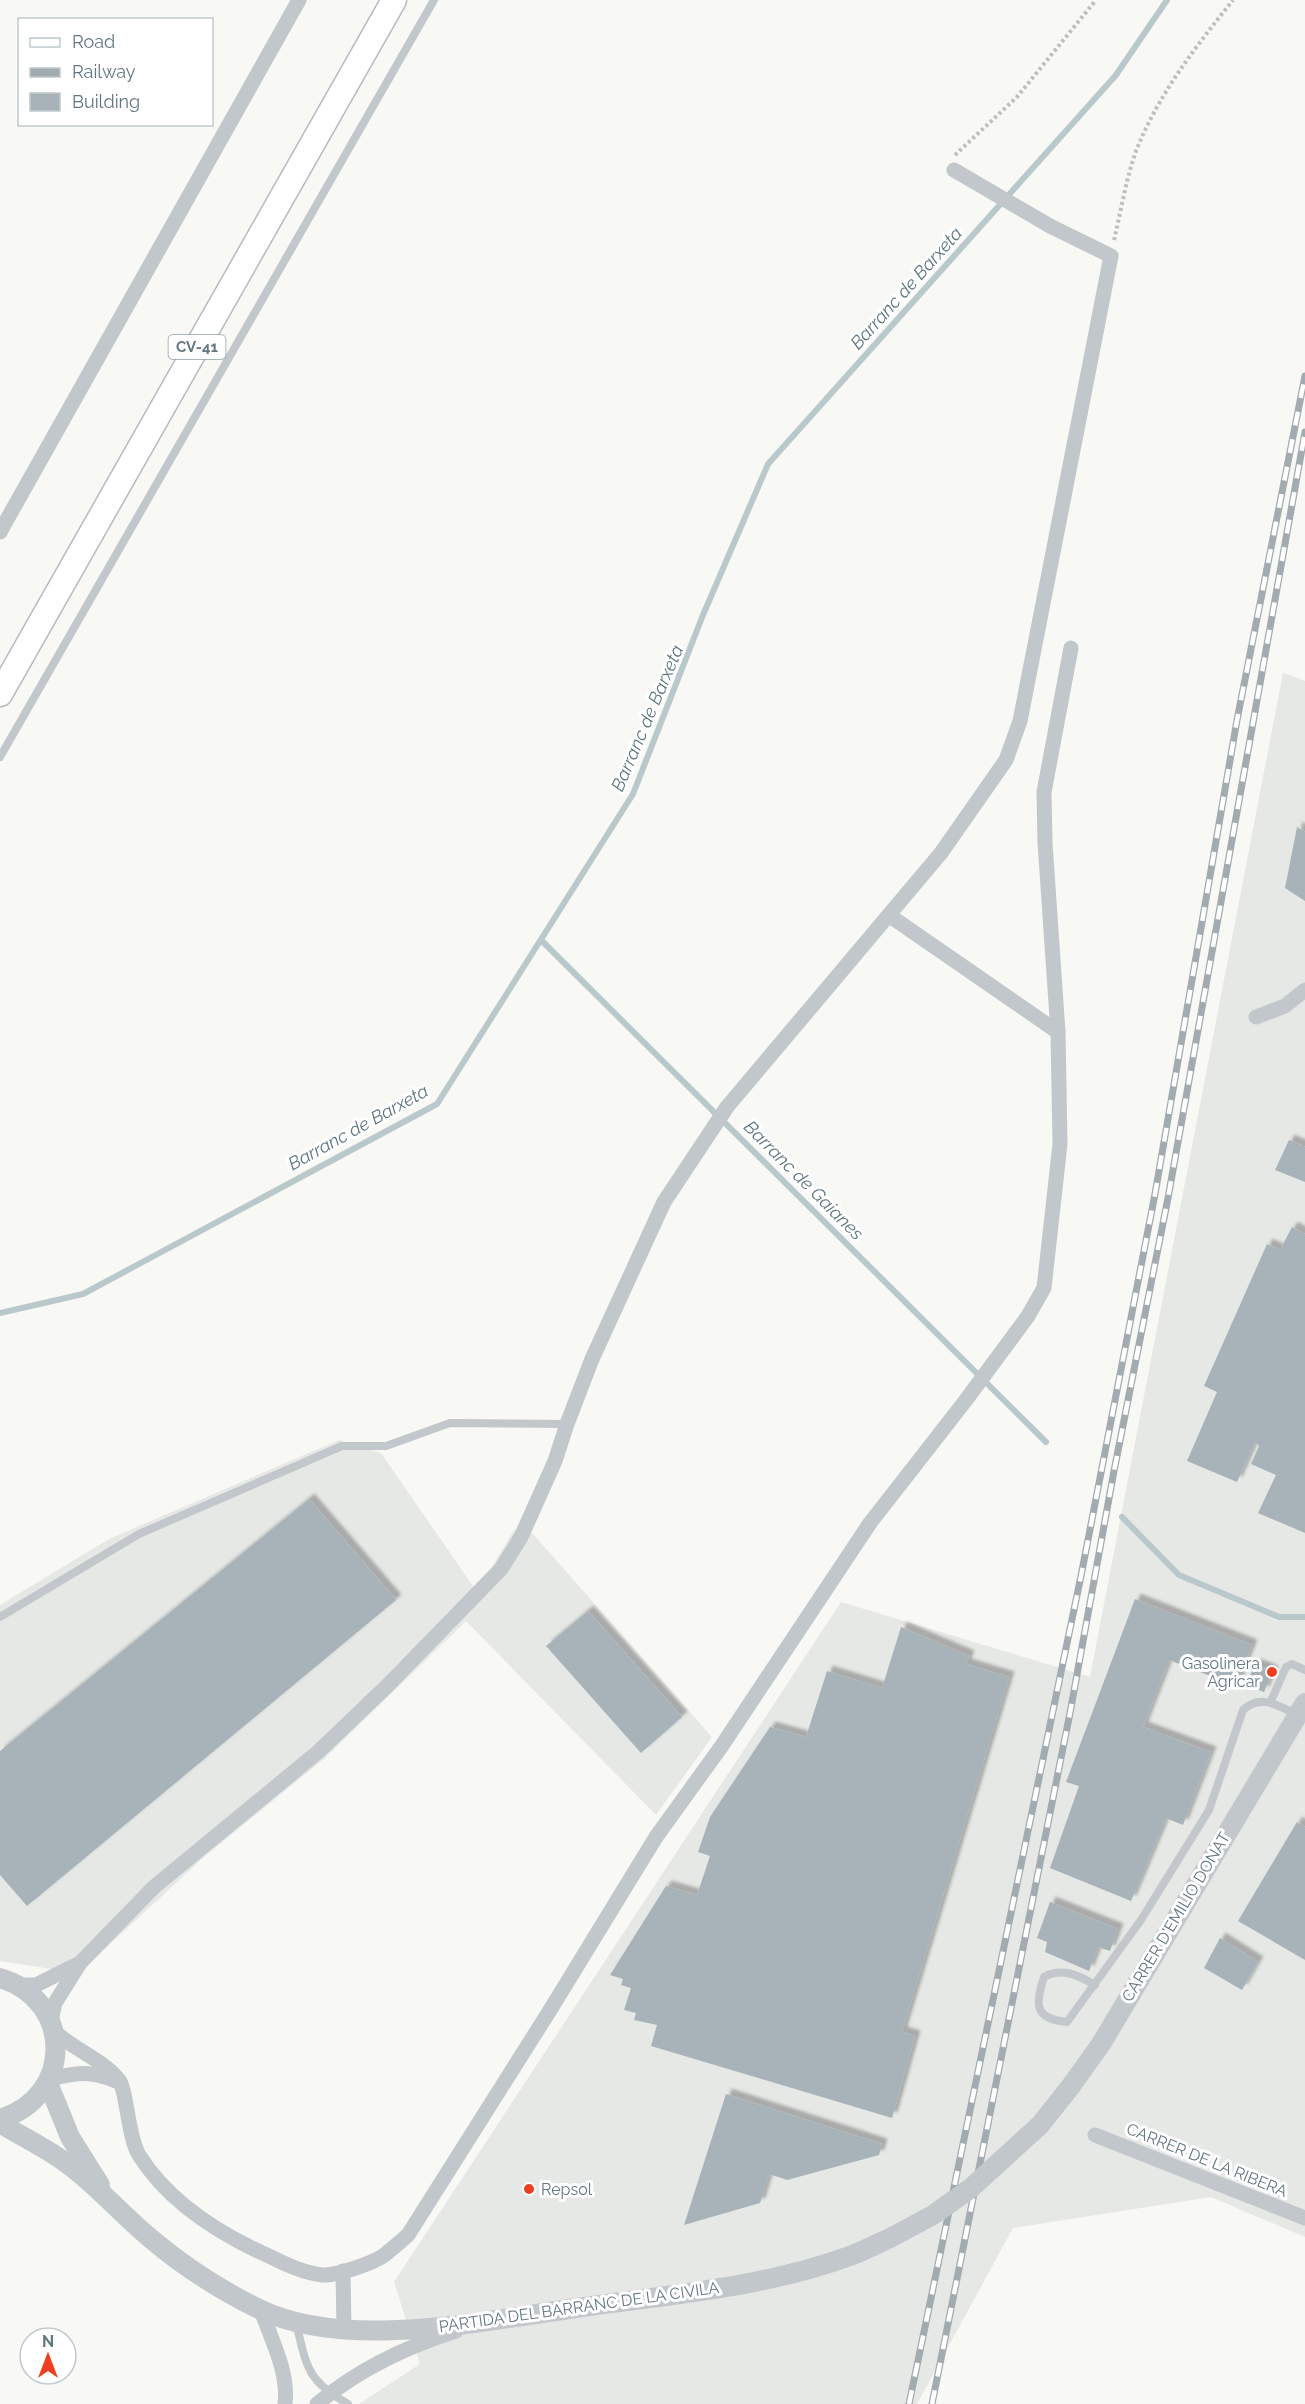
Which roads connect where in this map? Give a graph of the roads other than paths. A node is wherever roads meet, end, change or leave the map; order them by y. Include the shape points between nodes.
1 (299, 0) edge
2 (394, 0) edge
3 (434, 0) edge
4 (954, 170) road end
5 (0, 532) edge
6 (1071, 648) dead end
7 (0, 694) edge
8 (0, 757) edge
9 (890, 916) junction
10 (1305, 990) edge
11 (1256, 1017) dead end
12 (1058, 1032) junction
13 (567, 1424) junction
14 (0, 1617) edge
15 (1305, 1670) edge
16 (1271, 1701) junction
17 (1301, 1709) edge
18 (80, 1963) junction
19 (9, 1981) edge
20 (1095, 1985) junction
21 (52, 2026) junction
22 (48, 2081) junction
23 (121, 2083) junction
24 (0, 2121) edge
25 (1040, 2125) joint
26 (1095, 2135) dead end
27 (110, 2200) junction
28 (1305, 2218) edge
29 (343, 2271) junction
30 (261, 2310) junction
31 (491, 2320) junction
32 (295, 2322) junction
33 (344, 2329) junction
34 (323, 2399) edge
35 (285, 2404) edge
36 (348, 2404) edge

1 - 5 street
2 - 7 main road, CV-41
3 - 8 lane
4 - 9 street via 1050,226 1111,255 1020,721 1006,760 941,853
6 - 12 street via 1044,792
9 - 12 street
9 - 13 street via 727,1107 664,1202 592,1359
10 - 11 street via 1285,1006
12 - 29 street via 1060,1144 1044,1288 1028,1316 870,1523 721,1747 656,1837 408,2235 381,2258
13 - 14 lane via 450,1423 386,1446 342,1446 139,1534
13 - 18 street via 521,1537 487,1585 318,1752 154,1887
15 - 16 lane via 1292,1664 1286,1667
16 - 17 lane
16 - 20 lane via 1252,1702 1243,1710 1209,1810 1141,1920
17 - 25 street, CARRER D'EMILIO DONAT via 1101,2044
18 - 19 street via 36,1985
18 - 21 street via 55,2003
19 - 21 street via 38,2000
20 - 20 lane via 1067,2022 1043,2016 1039,1993 1044,1977 1067,1972
21 - 22 street via 55,2063
21 - 23 street via 66,2042 103,2063
22 - 23 street via 76,2073 98,2074
22 - 24 street via 26,2108
22 - 27 street, PARTIDA DEL BARRANC DE LA CIVILA via 70,2137
23 - 29 street via 137,2153 177,2200 236,2241 296,2269 324,2275
24 - 27 street, PARTIDA DEL BARRANC DE LA CIVILA via 60,2158
25 - 31 street, PARTIDA DEL BARRANC DE LA CIVILA, bridge via 971,2188 933,2215 848,2257 724,2287
26 - 28 street, CARRER DE LA RIBERA
27 - 30 street, PARTIDA DEL BARRANC DE LA CIVILA via 178,2260
29 - 33 street
30 - 32 street, PARTIDA DEL BARRANC DE LA CIVILA
30 - 35 street via 284,2375
31 - 33 street, PARTIDA DEL BARRANC DE LA CIVILA via 414,2330
31 - 34 street via 416,2343 381,2360
32 - 33 street, PARTIDA DEL BARRANC DE LA CIVILA
32 - 34 lane via 307,2367
34 - 36 lane

